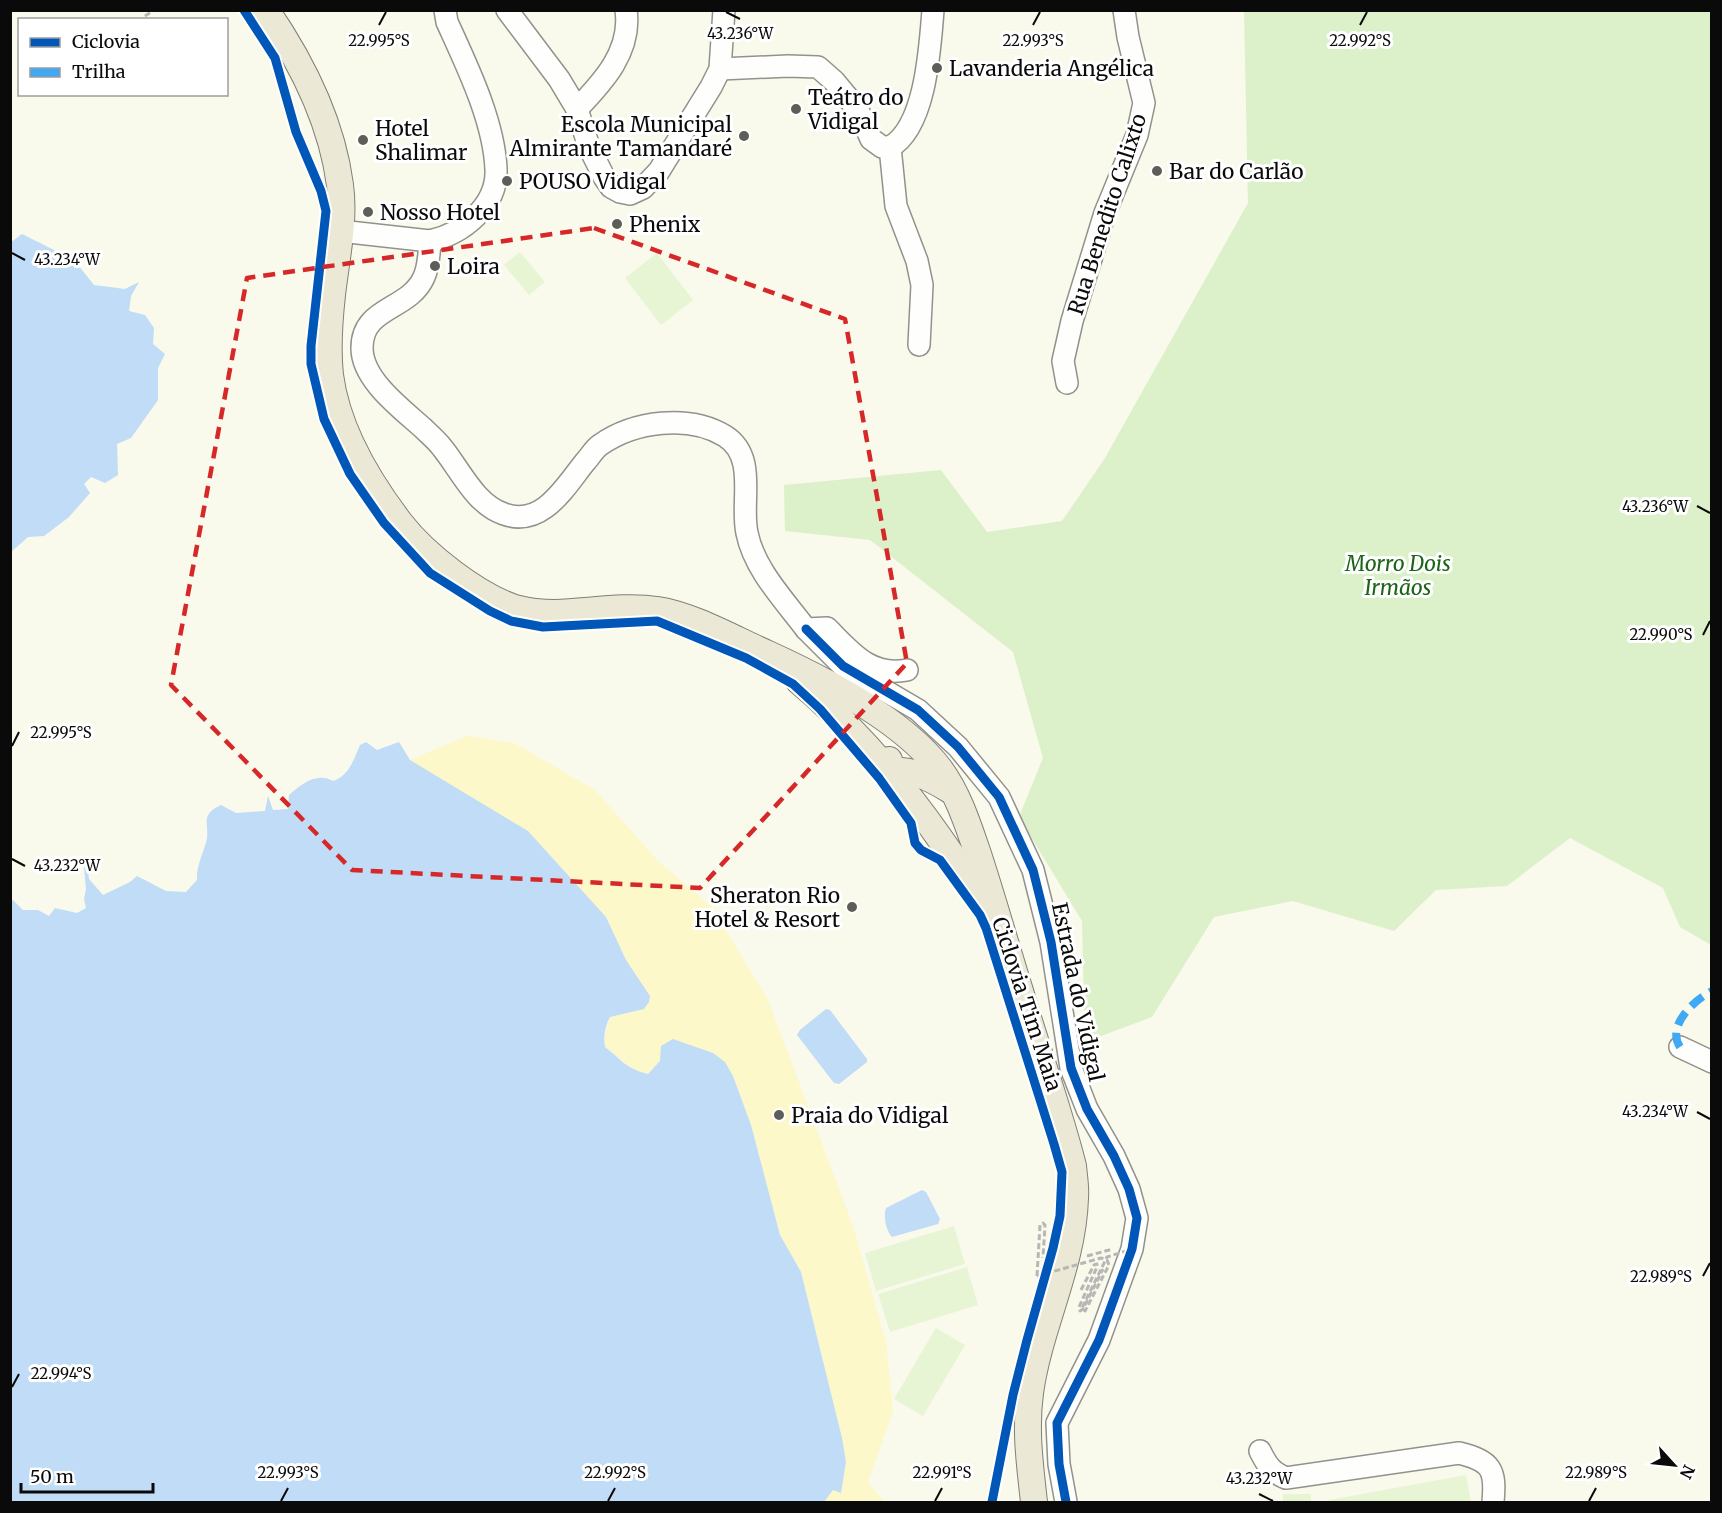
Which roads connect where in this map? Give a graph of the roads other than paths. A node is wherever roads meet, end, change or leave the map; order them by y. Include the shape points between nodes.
1 (266, 10) edge
2 (445, 10) edge
3 (507, 10) edge
4 (626, 10) edge
5 (723, 10) edge
6 (933, 10) edge
7 (1124, 10) edge
8 (720, 69) junction
9 (577, 109) junction
10 (891, 147) junction
11 (340, 231) junction
12 (430, 241) junction
13 (919, 345) dead end
14 (1067, 383) dead end
15 (806, 629) junction
16 (766, 653) junction
17 (907, 670) dead end
18 (886, 721) junction
19 (888, 771) junction
20 (954, 792) junction
21 (1006, 942) junction
22 (1680, 1047) dead end
23 (1712, 1062) edge
24 (1260, 1451) dead end
25 (1034, 1503) edge
26 (1066, 1503) edge
27 (1493, 1503) edge

1 - 11 main road via 304,75 328,136 340,186
2 - 12 street via 481,105 496,171 483,209 451,234
3 - 9 street
4 - 9 street via 624,44 608,75
5 - 8 street
6 - 10 street via 928,65 917,107 908,130
7 - 14 street, Rua Benedito Calixto via 1144,103 1137,135 1105,213 1072,321 1063,361
8 - 9 street via 659,171 643,188 630,194 611,187 604,177
8 - 10 street via 818,67 858,110 871,139 882,147
10 - 13 street via 896,206 922,285
11 - 12 street
11 - 16 main road via 328,341 337,407 356,455 405,530 465,581 516,608 553,613 660,610
12 - 15 street, Estrada do Vidigal via 424,278 402,302 367,324 362,351 368,371 382,391 440,444 483,501 504,514 534,515 561,493 598,446 620,434 679,422 702,425 725,436 743,457 747,534 755,556
15 - 17 street via 827,628 854,655 877,669 892,673
15 - 26 street, Estrada do Vidigal via 843,666 918,710 958,747 999,797 1033,870 1051,942 1071,1068 1087,1109 1129,1189 1137,1218 1132,1249 1100,1340 1057,1423
16 - 18 main road via 816,676
16 - 19 main road via 831,708
18 - 19 main road
18 - 20 main road via 926,753
19 - 20 main road via 916,772
19 - 21 main road via 936,833
20 - 21 main road
21 - 25 main road via 1066,1138 1076,1197 1065,1264 1030,1392 1027,1427
22 - 23 street
24 - 27 street via 1267,1466 1286,1478 1459,1453 1487,1464 1495,1479

